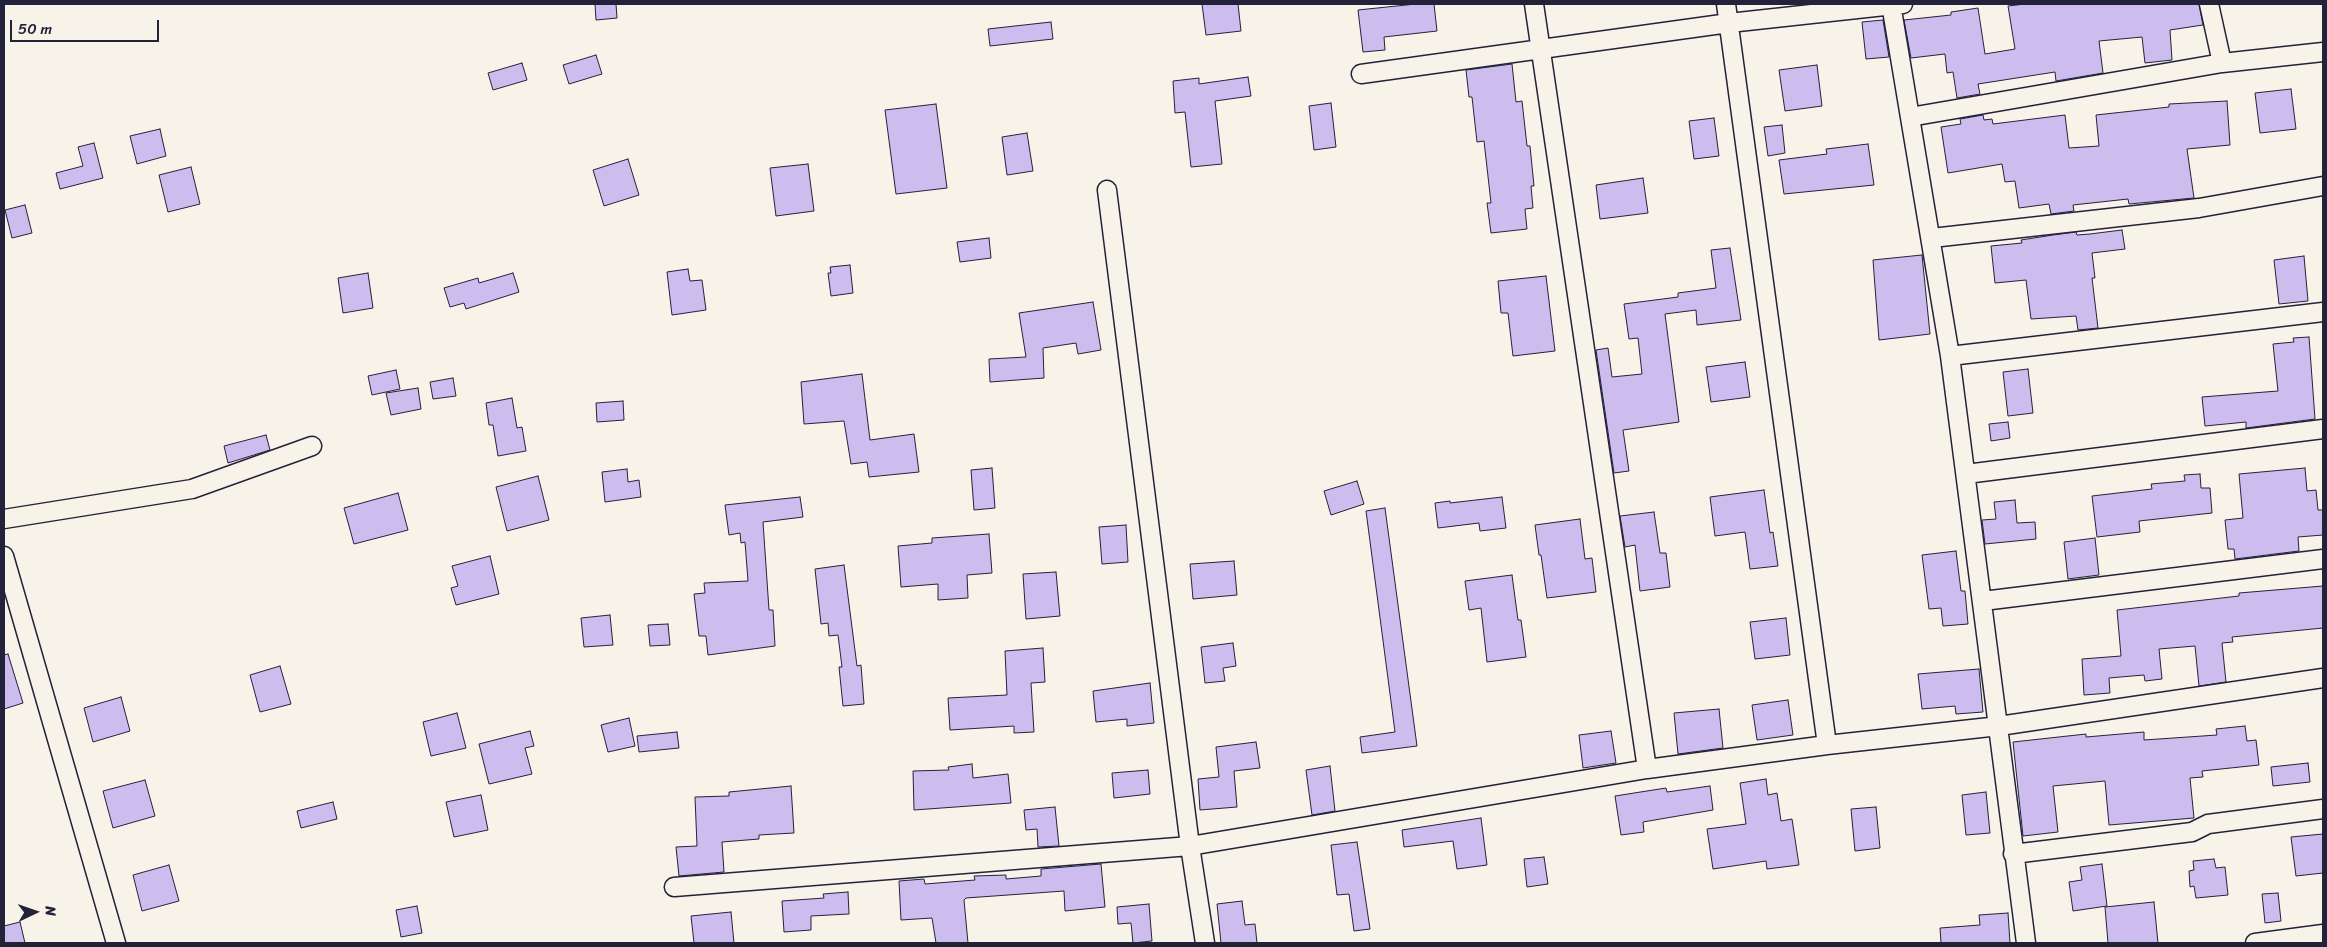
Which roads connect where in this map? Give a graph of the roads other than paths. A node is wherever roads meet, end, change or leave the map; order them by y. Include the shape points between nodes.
1 (1534, 4) edge
2 (1726, 4) edge
3 (1895, 4) edge
4 (2209, 4) edge
5 (1729, 23) junction
6 (1541, 49) junction
7 (2323, 52) edge
8 (2222, 63) junction
9 (1361, 74) dead end
10 (1910, 117) junction
11 (2323, 186) edge
12 (1108, 190) dead end
13 (1932, 238) junction
14 (2323, 312) edge
15 (1950, 356) junction
16 (2323, 429) edge
17 (312, 446) dead end
18 (1966, 474) junction
19 (4, 519) edge
20 (4, 556) edge
21 (2323, 559) edge
22 (1983, 601) junction
23 (2323, 678) edge
24 (1999, 726) junction
25 (1827, 745) junction
26 (1648, 769) junction
27 (2323, 809) edge
28 (1190, 846) junction
29 (2013, 854) junction
30 (674, 887) dead end
31 (2323, 934) edge
32 (116, 943) edge
33 (1205, 943) edge
34 (2026, 943) edge
35 (2255, 943) edge

1 - 6 street
2 - 5 street
3 - 5 street
3 - 10 street
4 - 8 street
5 - 6 street
5 - 25 street
6 - 9 street
6 - 26 street
7 - 8 street
8 - 10 street
10 - 13 street
11 - 13 street via 2199,208
12 - 28 street
13 - 15 street
14 - 15 street
15 - 18 street
16 - 18 street
17 - 19 street via 192,489
18 - 22 street
20 - 32 street
21 - 22 street
22 - 24 street
23 - 24 street
24 - 25 street
24 - 29 street
25 - 26 street
26 - 28 street
27 - 29 street via 2208,824 2192,832
28 - 30 street
28 - 33 street
29 - 34 street
31 - 35 street

